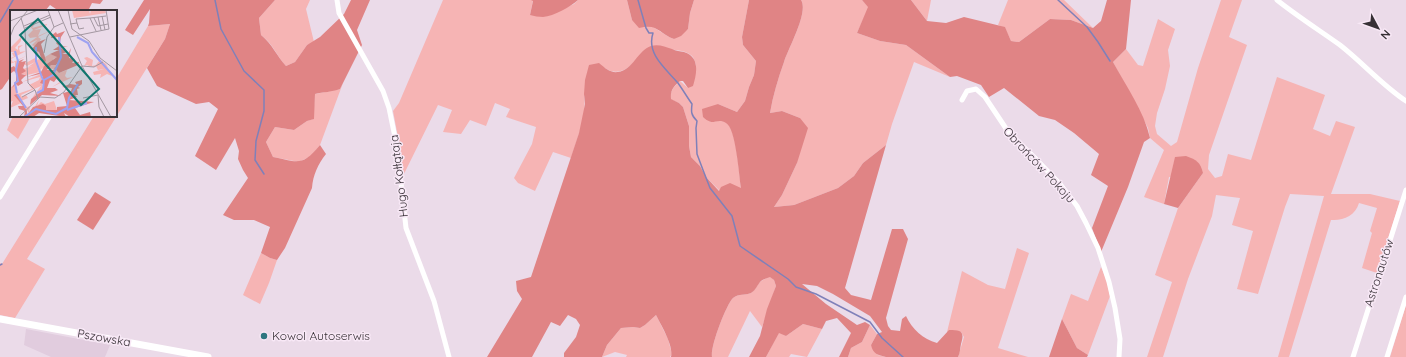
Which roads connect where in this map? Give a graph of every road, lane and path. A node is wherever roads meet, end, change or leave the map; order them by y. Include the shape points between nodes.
1 (337, 0) edge
2 (1277, 0) edge
3 (962, 100) dead end
4 (1406, 101) edge
5 (49, 117) edge
6 (1406, 190) edge
7 (0, 197) edge
8 (1406, 297) edge
9 (0, 319) edge
10 (208, 357) edge
11 (450, 357) edge
12 (1119, 357) edge
13 (1353, 357) edge
14 (1387, 357) edge

1 - 11 street, Hugo Kołłątaja via 339,13 389,108 397,147 406,228 434,300
2 - 4 street via 1340,46
3 - 12 street, Obrońców Pokoju via 967,91 976,89 985,97 1009,133 1055,179 1077,206 1098,248 1109,282 1120,339
5 - 7 street
6 - 13 street, Astronautów
8 - 14 street
9 - 10 main road, Pszowska

